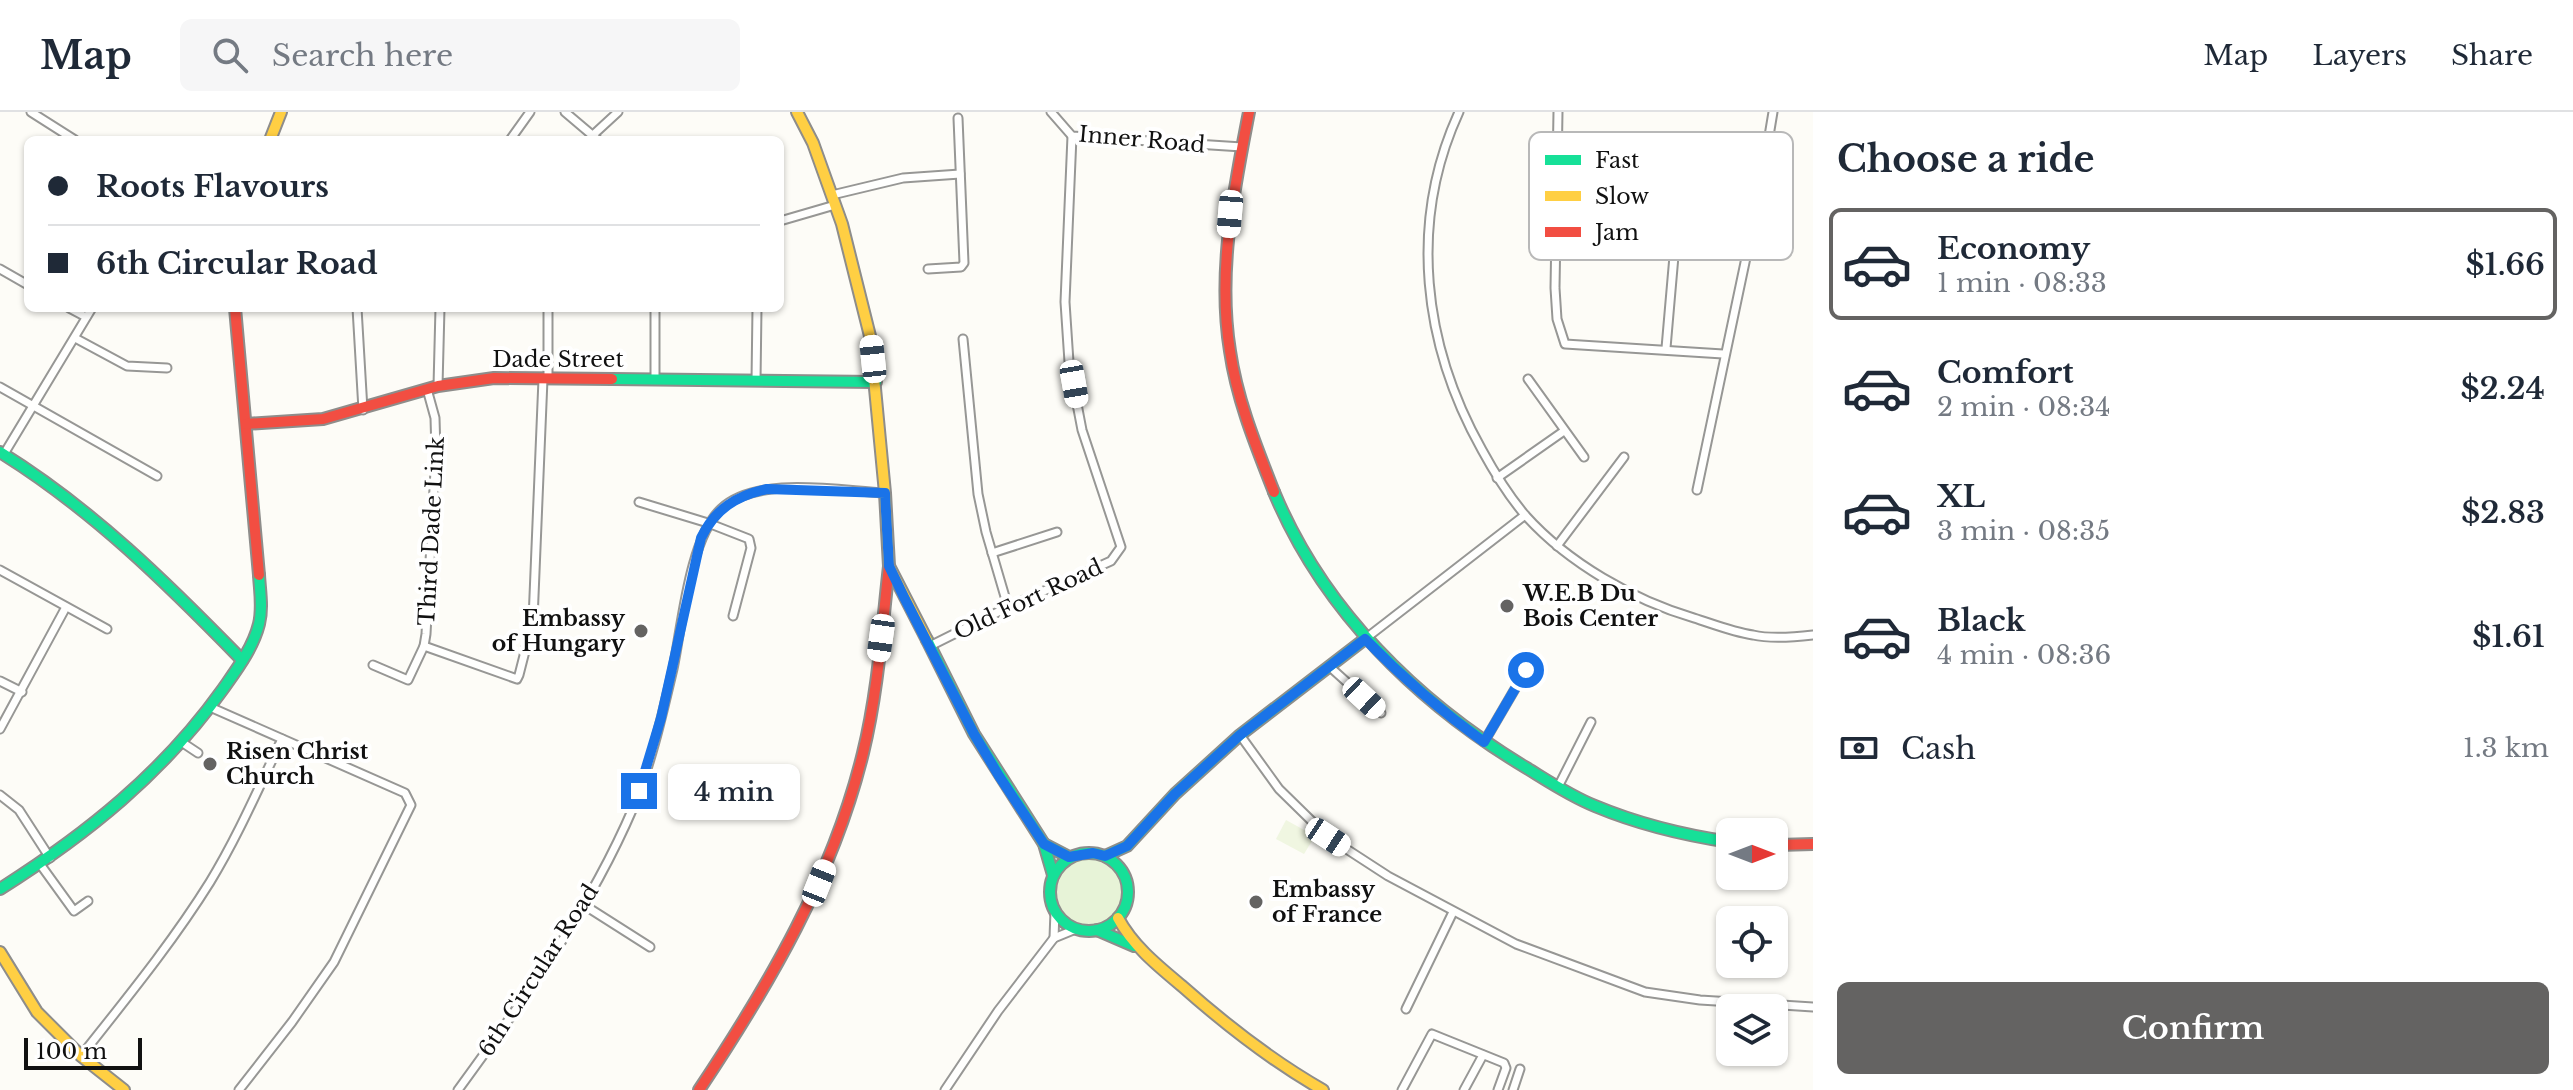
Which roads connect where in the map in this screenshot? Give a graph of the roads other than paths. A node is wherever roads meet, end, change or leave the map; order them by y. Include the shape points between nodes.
1 (31, 112) edge
2 (281, 112) edge
3 (530, 112) edge
4 (565, 112) edge
5 (618, 112) edge
6 (797, 112) edge
7 (1051, 112) edge
8 (1249, 112) edge
9 (1459, 112) edge
10 (1558, 112) edge
11 (1773, 112) edge
12 (958, 118) dead end
13 (1558, 132) edge
14 (1770, 132) edge
15 (69, 136) edge
16 (272, 136) edge
17 (513, 136) edge
18 (594, 136) edge
19 (596, 136) edge
20 (1072, 136) junction
21 (1242, 147) junction
22 (960, 174) junction
23 (833, 200) junction
24 (784, 219) edge
25 (1555, 260) edge
26 (1674, 260) edge
27 (1744, 260) edge
28 (0, 269) edge
29 (928, 269) dead end
30 (24, 283) edge
31 (77, 312) edge
32 (89, 312) edge
33 (235, 312) edge
34 (357, 312) edge
35 (440, 312) edge
36 (548, 312) edge
37 (655, 312) edge
38 (757, 312) edge
39 (86, 317) junction
40 (75, 338) junction
41 (963, 339) dead end
42 (1666, 348) junction
43 (1723, 354) junction
44 (167, 368) dead end
45 (546, 379) junction
46 (655, 379) junction
47 (1528, 379) dead end
48 (756, 381) junction
49 (876, 382) junction
50 (0, 387) edge
51 (433, 387) junction
52 (34, 407) junction
53 (363, 410) junction
54 (246, 424) junction
55 (1564, 431) junction
56 (2, 453) edge
57 (1584, 457) dead end
58 (1624, 457) dead end
59 (157, 476) dead end
60 (1497, 478) junction
61 (1697, 490) dead end
62 (885, 493) junction
63 (639, 502) dead end
64 (1525, 515) junction
65 (708, 523) junction
66 (1057, 532) dead end
67 (1557, 546) junction
68 (992, 553) junction
69 (889, 566) junction
70 (0, 570) edge
71 (66, 607) junction
72 (1008, 607) junction
73 (733, 616) dead end
74 (107, 629) dead end
75 (1813, 635) edge
76 (1365, 639) junction
77 (424, 646) junction
78 (930, 646) junction
79 (242, 660) junction
80 (373, 665) dead end
81 (1330, 667) junction
82 (1526, 670) dead end
83 (0, 681) edge
84 (22, 692) junction
85 (210, 707) junction
86 (1381, 713) dead end
87 (1591, 722) dead end
88 (0, 729) edge
89 (1240, 735) junction
90 (282, 739) junction
91 (1484, 742) junction
92 (183, 743) junction
93 (198, 753) dead end
94 (1558, 787) junction
95 (0, 795) edge
96 (1716, 840) edge
97 (1044, 844) junction
98 (1813, 844) edge
99 (1788, 845) edge
100 (1127, 846) junction
101 (1105, 856) junction
102 (1069, 857) junction
103 (45, 861) junction
104 (1123, 872) junction
105 (1053, 875) junction
106 (0, 889) edge
107 (88, 901) dead end
108 (584, 905) junction
109 (1055, 911) junction
110 (1453, 912) junction
111 (1118, 918) junction
112 (1076, 929) junction
113 (1097, 930) junction
114 (1054, 938) junction
115 (650, 947) dead end
116 (1140, 949) junction
117 (0, 952) edge
118 (1813, 1007) edge
119 (1406, 1009) dead end
120 (1483, 1055) junction
121 (81, 1056) junction
122 (1520, 1069) dead end
123 (116, 1088) edge
124 (947, 1089) edge
125 (239, 1090) edge
126 (458, 1090) edge
127 (699, 1090) edge
128 (1323, 1090) edge
129 (1402, 1090) edge
130 (1464, 1090) edge
131 (1498, 1090) edge
132 (1513, 1090) edge

1 - 15 street
2 - 16 street
3 - 17 street
4 - 18 street
5 - 19 street
6 - 23 street
7 - 20 street, Inner Road
8 - 21 street
9 - 60 street via 1441,162 1427,277 1447,374 1462,415
10 - 13 street
11 - 14 street
12 - 22 street
20 - 21 street, Inner Road
20 - 72 street, Old Fort Road via 1065,302 1069,362 1082,430 1121,547 1111,561
21 - 76 street via 1225,264 1229,346 1243,411 1299,546
22 - 23 street via 903,178
22 - 29 street via 964,263
23 - 24 street
23 - 49 street via 870,336
25 - 42 street via 1557,319 1565,344
26 - 42 street
27 - 43 street
28 - 30 street
31 - 39 street
32 - 39 street
33 - 54 street
34 - 53 street
35 - 51 street, Third Dade Link
36 - 45 street
37 - 46 street
38 - 48 street
39 - 40 street
40 - 44 street via 127,366
40 - 52 street
41 - 68 street via 978,494
42 - 43 street
43 - 61 street
45 - 46 street, Dade Street
45 - 51 street, Dade Street via 494,378
45 - 77 street via 533,620 519,675 517,679
46 - 48 street, Dade Street
47 - 55 street
48 - 49 street, Dade Street
49 - 62 street
50 - 52 street
51 - 53 street, Dade Street
51 - 77 street, Third Dade Link via 436,452
52 - 56 street
52 - 59 street
53 - 54 street, Dade Street via 323,419
54 - 79 street via 261,619
55 - 57 street
55 - 60 street
56 - 79 street via 77,504 152,567
58 - 67 street
60 - 64 street
62 - 65 street via 767,489 722,507
62 - 69 street
63 - 65 street
64 - 67 street
64 - 76 street
65 - 73 street via 749,539
65 - 108 street, 6th Circular Road via 648,764 632,810
66 - 68 street
67 - 75 street via 1647,601 1681,614 1754,636
68 - 72 street
69 - 78 street
69 - 127 street via 865,741 826,867 771,979
70 - 71 street
71 - 74 street
71 - 84 street
72 - 78 street, Old Fort Road
76 - 81 street
76 - 91 street via 1404,680
77 - 80 street, Third Dade Link via 408,680
78 - 97 street via 974,734
79 - 85 street
81 - 86 street
81 - 89 street
82 - 91 street
83 - 84 street
84 - 88 street
85 - 90 street
85 - 92 street
87 - 94 street
89 - 100 street
89 - 110 street via 1279,789 1328,837
90 - 121 street via 211,881
90 - 125 street via 405,793 410,811 334,962
91 - 94 street
92 - 93 street
92 - 103 street via 122,803
94 - 96 street via 1635,820
95 - 103 street via 19,810
97 - 102 street
97 - 105 street
98 - 99 street
100 - 101 street
100 - 104 street
101 - 102 street
101 - 104 street
102 - 105 street
103 - 106 street
103 - 107 street via 74,911
104 - 111 street via 1128,896
105 - 109 street via 1050,900
108 - 115 street
108 - 126 street, 6th Circular Road
109 - 112 street
109 - 114 street
110 - 118 street via 1516,944 1645,992
110 - 119 street
111 - 113 street
111 - 116 street
112 - 113 street
112 - 114 street
113 - 116 street
114 - 124 street
116 - 128 street via 1253,1045
117 - 121 street via 37,1012
120 - 129 street via 1432,1034
120 - 130 street
120 - 131 street via 1506,1066
121 - 123 street
122 - 132 street

